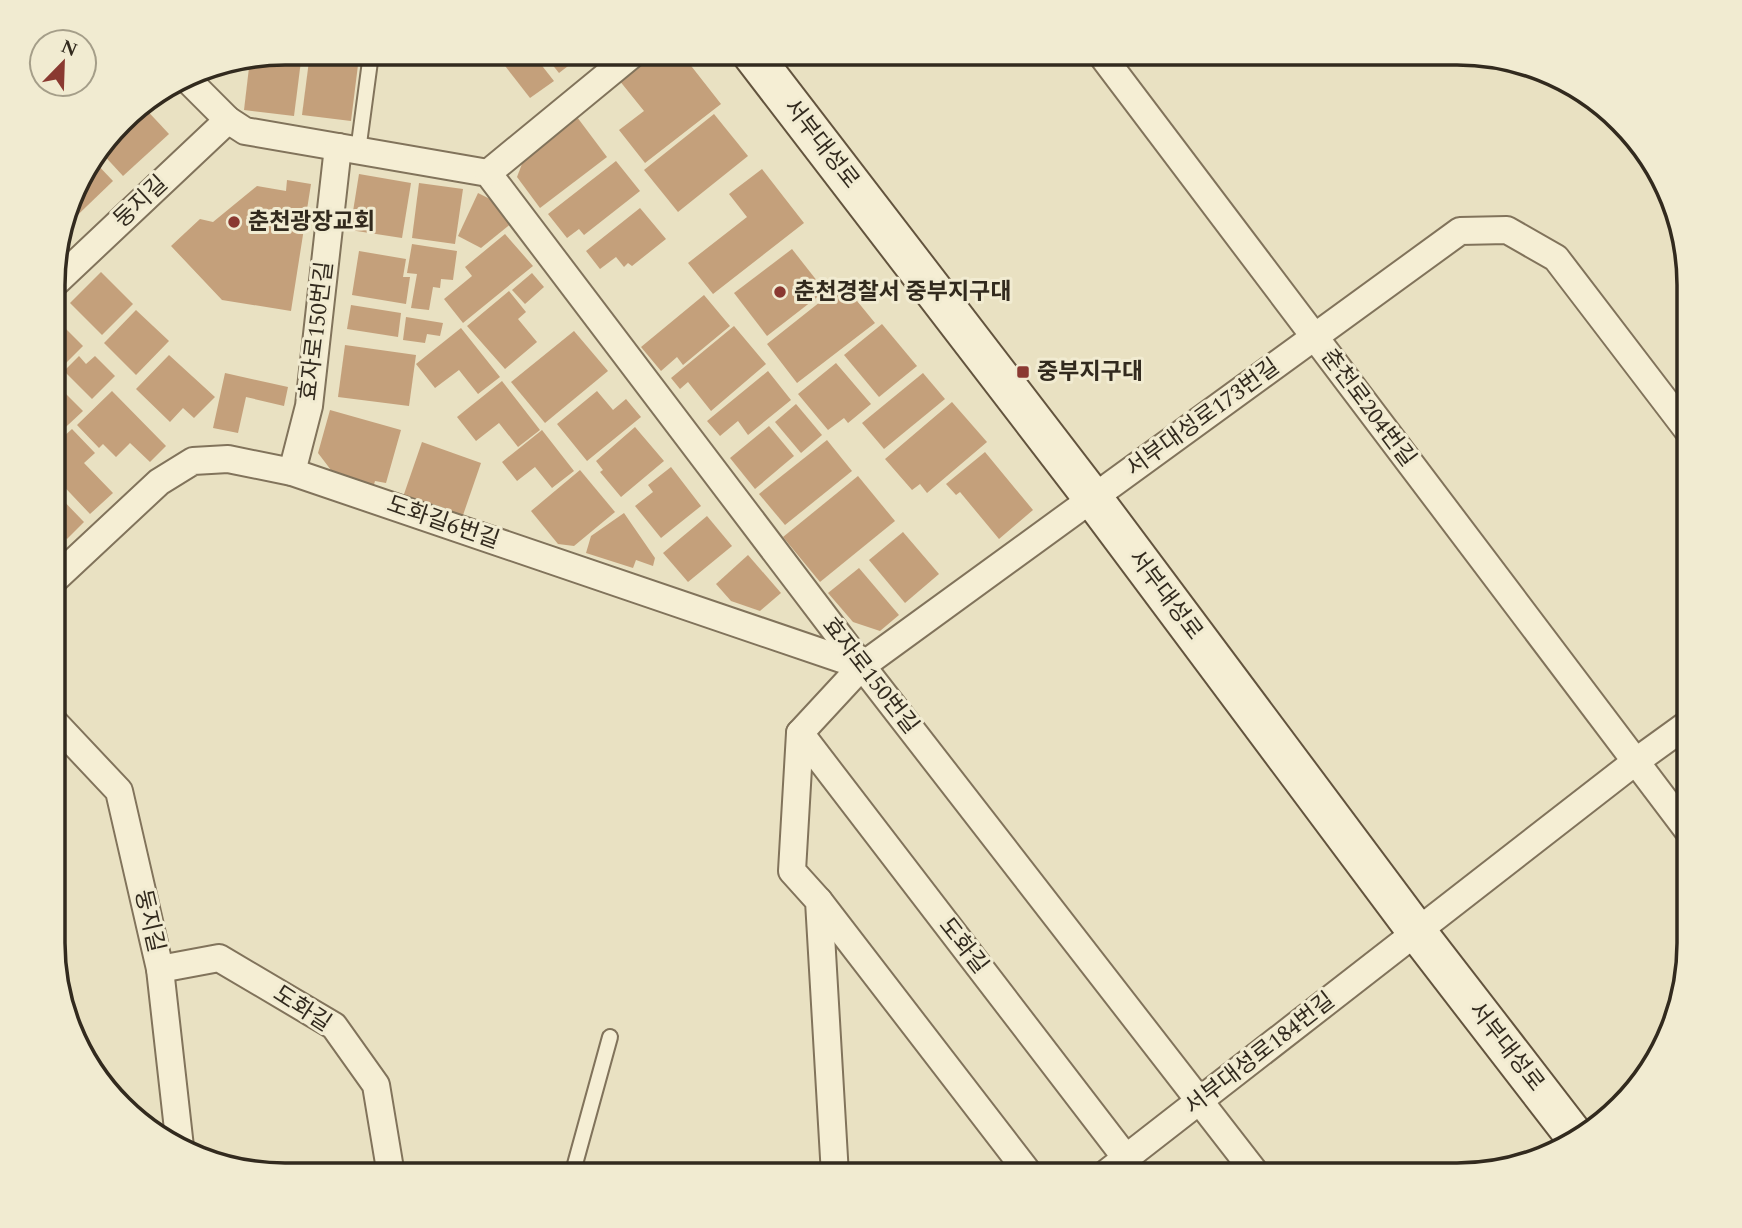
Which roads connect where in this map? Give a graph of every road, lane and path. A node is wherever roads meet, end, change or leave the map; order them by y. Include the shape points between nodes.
1 (368, 65) edge
2 (619, 65) edge
3 (760, 65) edge
4 (1109, 65) edge
5 (193, 85) edge
6 (228, 120) junction
7 (348, 149) junction
8 (488, 173) junction
9 (66, 273) edge
10 (1314, 337) junction
11 (1677, 416) edge
12 (292, 472) junction
13 (1092, 497) junction
14 (65, 570) edge
15 (862, 666) junction
16 (1677, 732) edge
17 (800, 733) junction
18 (65, 734) edge
19 (1635, 762) junction
20 (1677, 816) edge
21 (818, 901) junction
22 (1417, 932) junction
23 (160, 969) junction
24 (610, 1037) dead end
25 (1200, 1101) junction
26 (1571, 1131) edge
27 (179, 1136) edge
28 (1126, 1158) junction
29 (389, 1163) edge
30 (575, 1163) edge
31 (834, 1163) edge
32 (1021, 1163) edge
33 (1120, 1163) edge
34 (1248, 1163) edge

1 - 7 lane
2 - 8 street
3 - 13 street, 서부대성로
4 - 10 street, 춘천로204번길
5 - 6 street
6 - 7 street via 245,131
6 - 9 street, 둥지길
7 - 8 street
7 - 12 street, 효자로150번길 via 309,406
8 - 15 street, 효자로150번길
10 - 11 street, 서부대성로173번길 via 1460,231 1507,230 1556,258
10 - 13 street, 서부대성로173번길
10 - 19 street, 춘천로204번길
12 - 14 street, 도화길6번길 via 228,459 193,461 159,482
12 - 15 street, 도화길6번길
13 - 15 street
13 - 22 street, 서부대성로
15 - 17 street
15 - 25 street, 효자로150번길
16 - 19 street
17 - 21 street via 792,871
17 - 28 street, 도화길
18 - 23 street, 둥지길 via 119,791
19 - 20 street, 춘천로204번길
19 - 22 street
21 - 31 street
21 - 32 street
22 - 25 street, 서부대성로184번길
22 - 26 street, 서부대성로
23 - 27 street, 둥지길
23 - 29 street, 도화길 via 219,958 334,1026 376,1085
24 - 30 lane
25 - 28 street, 서부대성로184번길
25 - 34 street, 효자로150번길
28 - 33 street, 서부대성로184번길

